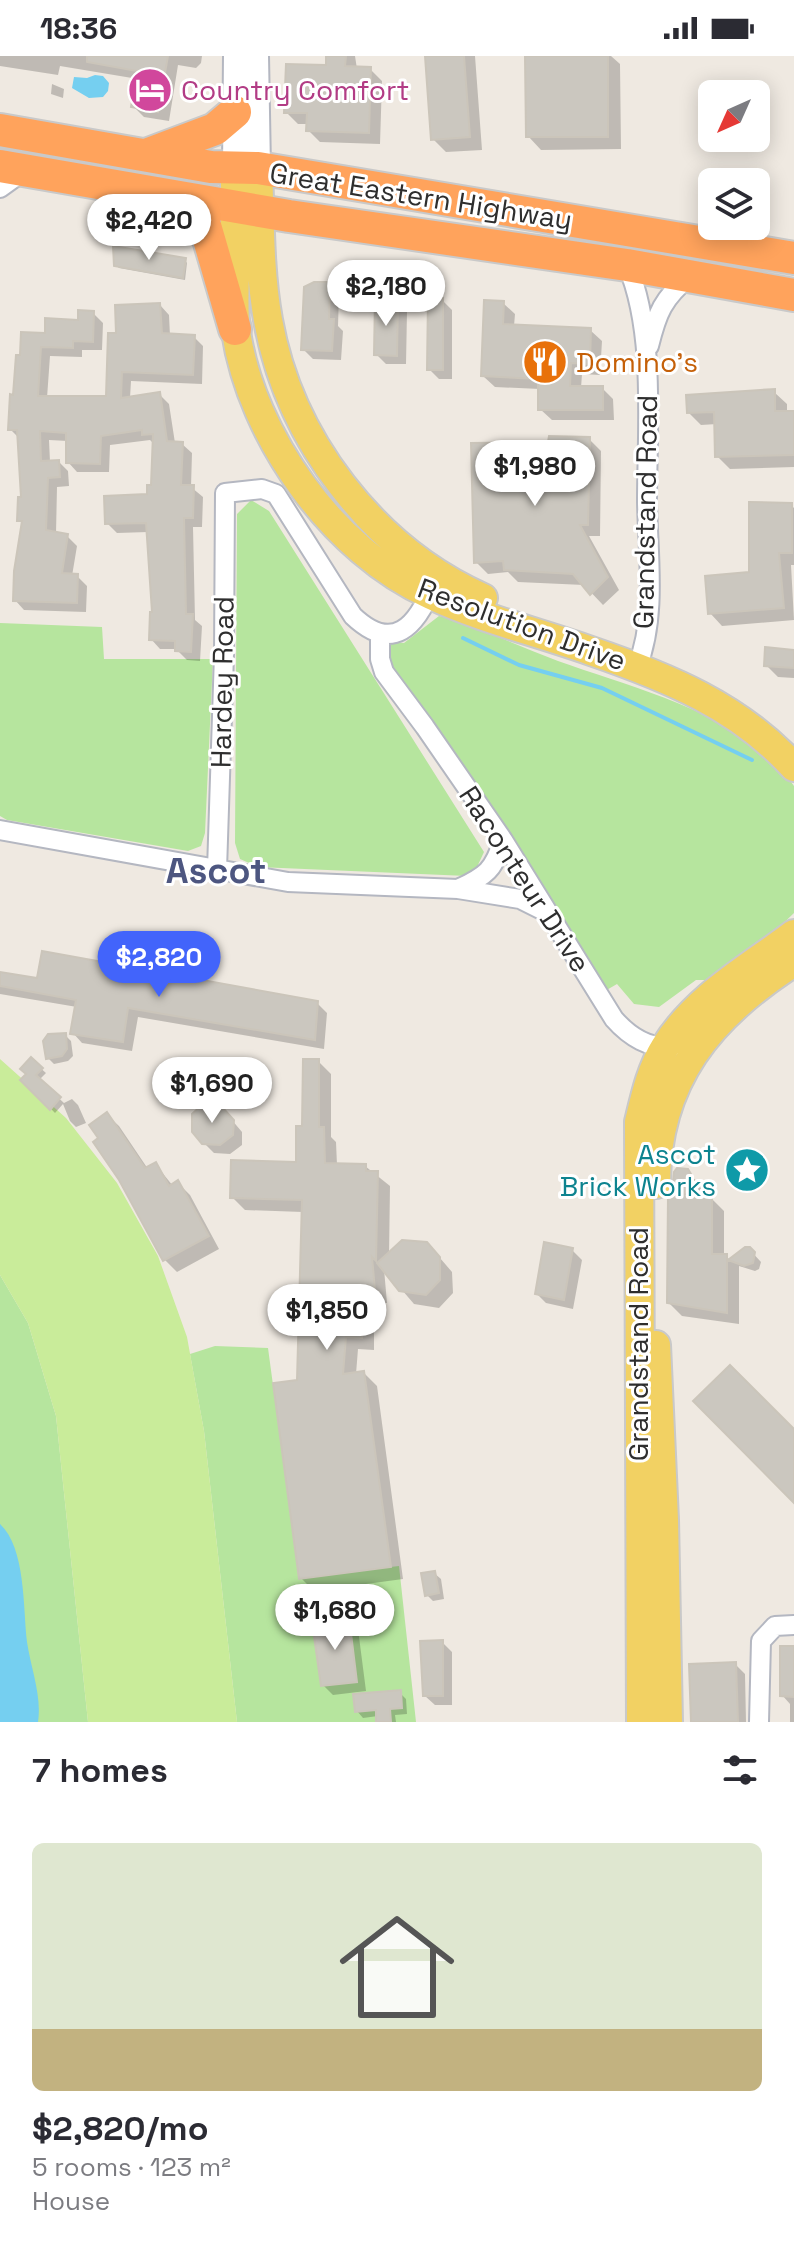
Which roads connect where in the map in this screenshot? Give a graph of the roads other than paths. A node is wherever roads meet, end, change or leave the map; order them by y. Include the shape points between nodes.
1 (236, 56) edge
2 (256, 56) edge
3 (235, 112) junction
4 (0, 130) edge
5 (146, 155) junction
6 (247, 168) junction
7 (8, 175) edge
8 (190, 199) junction
9 (247, 209) junction
10 (794, 258) edge
11 (627, 265) junction
12 (690, 276) junction
13 (794, 295) edge
14 (235, 329) junction
15 (646, 357) junction
16 (433, 585) junction
17 (380, 634) junction
18 (639, 662) junction
19 (794, 748) edge
20 (794, 767) edge
21 (0, 830) edge
22 (503, 840) junction
23 (217, 870) junction
24 (458, 889) junction
25 (549, 916) junction
26 (794, 934) edge
27 (794, 962) edge
28 (721, 1019) junction
29 (665, 1047) junction
30 (794, 1625) edge
31 (641, 1722) edge
32 (668, 1722) edge
33 (759, 1722) edge

1 - 3 main road
2 - 6 main road
3 - 5 highway via 215,129
3 - 6 main road
4 - 5 highway, Great Eastern Highway
5 - 6 highway, Great Eastern Highway
6 - 9 main road, Resolution Drive
6 - 10 highway, Great Eastern Highway
7 - 8 highway, Great Eastern Highway
8 - 9 highway, Great Eastern Highway
8 - 14 highway via 204,222
9 - 11 highway, Great Eastern Highway
9 - 14 main road, Resolution Drive
9 - 16 main road, Resolution Drive via 273,342 310,436 339,482
11 - 12 highway, Great Eastern Highway
11 - 15 street, Grandstand Road via 640,304
12 - 13 highway, Great Eastern Highway
12 - 15 street, Grandstand Road via 660,307
14 - 16 main road, Resolution Drive via 252,398 274,443 306,489 356,544 396,575
15 - 18 street, Grandstand Road via 648,606
16 - 17 street via 412,624 402,632
16 - 18 main road, Resolution Drive
17 - 22 street, Raconteur Drive via 384,672
17 - 23 street, Hardey Road via 353,616 276,494 262,489 225,493
18 - 19 main road, Resolution Drive via 719,692
18 - 20 main road, Resolution Drive via 706,697 756,731
21 - 23 street
22 - 24 street via 489,871
22 - 25 street, Raconteur Drive
23 - 24 street via 288,882
24 - 25 street via 520,899
25 - 29 street, Raconteur Drive via 623,1029
26 - 29 main road, Grandstand Road via 730,978
27 - 28 main road, Grandstand Road
28 - 29 street via 687,1041
28 - 32 main road, Grandstand Road via 685,1064 658,1147 656,1359
29 - 31 main road, Grandstand Road via 644,1101 637,1162
30 - 33 street via 775,1626 761,1641

